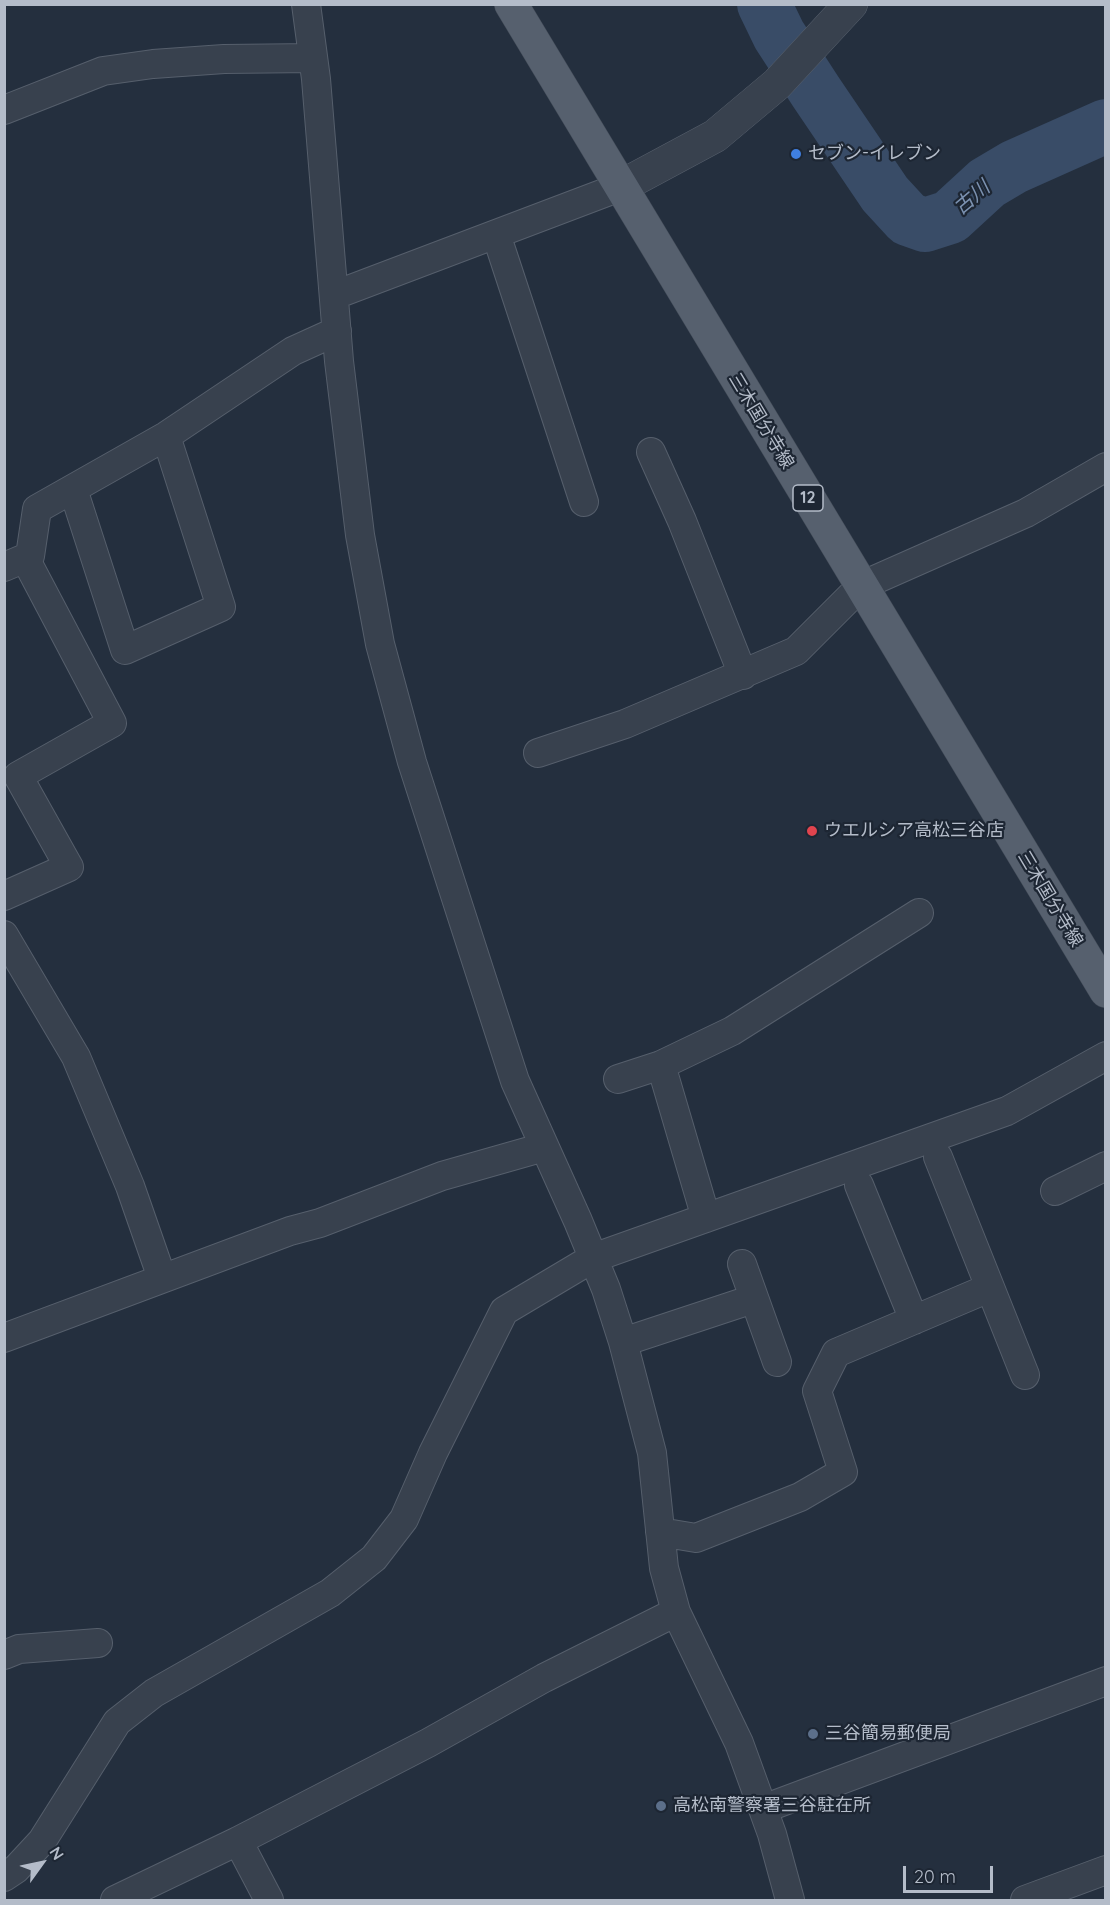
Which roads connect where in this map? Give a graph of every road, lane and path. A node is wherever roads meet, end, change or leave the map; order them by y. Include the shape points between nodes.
1 (306, 4) edge
2 (511, 4) edge
3 (851, 4) edge
4 (313, 58) junction
5 (4, 110) edge
6 (620, 187) junction
7 (496, 234) junction
8 (335, 295) junction
9 (337, 331) junction
10 (166, 436) junction
11 (651, 452) dead end
12 (1106, 467) edge
13 (73, 489) junction
14 (584, 502) dead end
15 (15, 563) edge
16 (861, 586) junction
17 (743, 675) junction
18 (538, 753) dead end
19 (4, 896) edge
20 (920, 913) dead end
21 (4, 935) edge
22 (1106, 991) edge
23 (1106, 1056) edge
24 (661, 1065) junction
25 (618, 1079) dead end
26 (544, 1147) junction
27 (938, 1157) dead end
28 (1106, 1166) edge
29 (859, 1185) dead end
30 (1055, 1191) dead end
31 (706, 1218) junction
32 (593, 1258) junction
33 (742, 1264) dead end
34 (162, 1278) junction
35 (989, 1288) junction
36 (753, 1299) junction
37 (914, 1320) junction
38 (4, 1338) edge
39 (623, 1342) junction
40 (777, 1362) dead end
41 (1025, 1375) dead end
42 (660, 1532) junction
43 (676, 1612) junction
44 (98, 1643) dead end
45 (4, 1655) edge
46 (1106, 1681) edge
47 (764, 1809) junction
48 (238, 1841) junction
49 (1106, 1870) edge
50 (4, 1877) edge
51 (115, 1900) edge
52 (269, 1900) edge
53 (790, 1900) edge
54 (1025, 1900) edge

1 - 4 street
2 - 6 main road, 三木国分寺線 / 12
3 - 6 street via 777,84 715,136
4 - 5 street via 224,59 103,71
4 - 8 street
6 - 7 street
6 - 16 main road, 三木国分寺線 / 12
7 - 8 street
7 - 14 street
8 - 9 street
9 - 10 street via 293,351
9 - 26 street via 360,535 380,644 412,762 504,1048
10 - 13 street
10 - 13 street via 221,607 125,650
11 - 17 street
12 - 16 street via 1026,513
13 - 15 street via 37,509 30,556
15 - 19 street via 112,723 18,776 69,867
16 - 17 street via 796,651
16 - 22 main road, 三木国分寺線 / 12
17 - 18 street via 625,724
20 - 24 street via 732,1031
21 - 34 street via 76,1057 130,1186
23 - 31 street via 1006,1110
24 - 25 street
24 - 31 street
26 - 32 street
26 - 34 street via 441,1176
27 - 35 street
28 - 30 street
29 - 37 street
31 - 32 street
32 - 39 street
32 - 50 street via 504,1311 404,1519 374,1558 330,1593 154,1693 117,1722 42,1840
33 - 36 street
34 - 38 street
35 - 37 street
35 - 41 street
36 - 39 street
36 - 40 street
37 - 42 street via 836,1353 817,1391 843,1472 800,1497 696,1538
39 - 42 street via 652,1454
42 - 43 street via 664,1568
43 - 47 street via 739,1743
43 - 48 street
44 - 45 street via 19,1649
46 - 47 street
47 - 53 street
48 - 51 street
48 - 52 street
49 - 54 street

